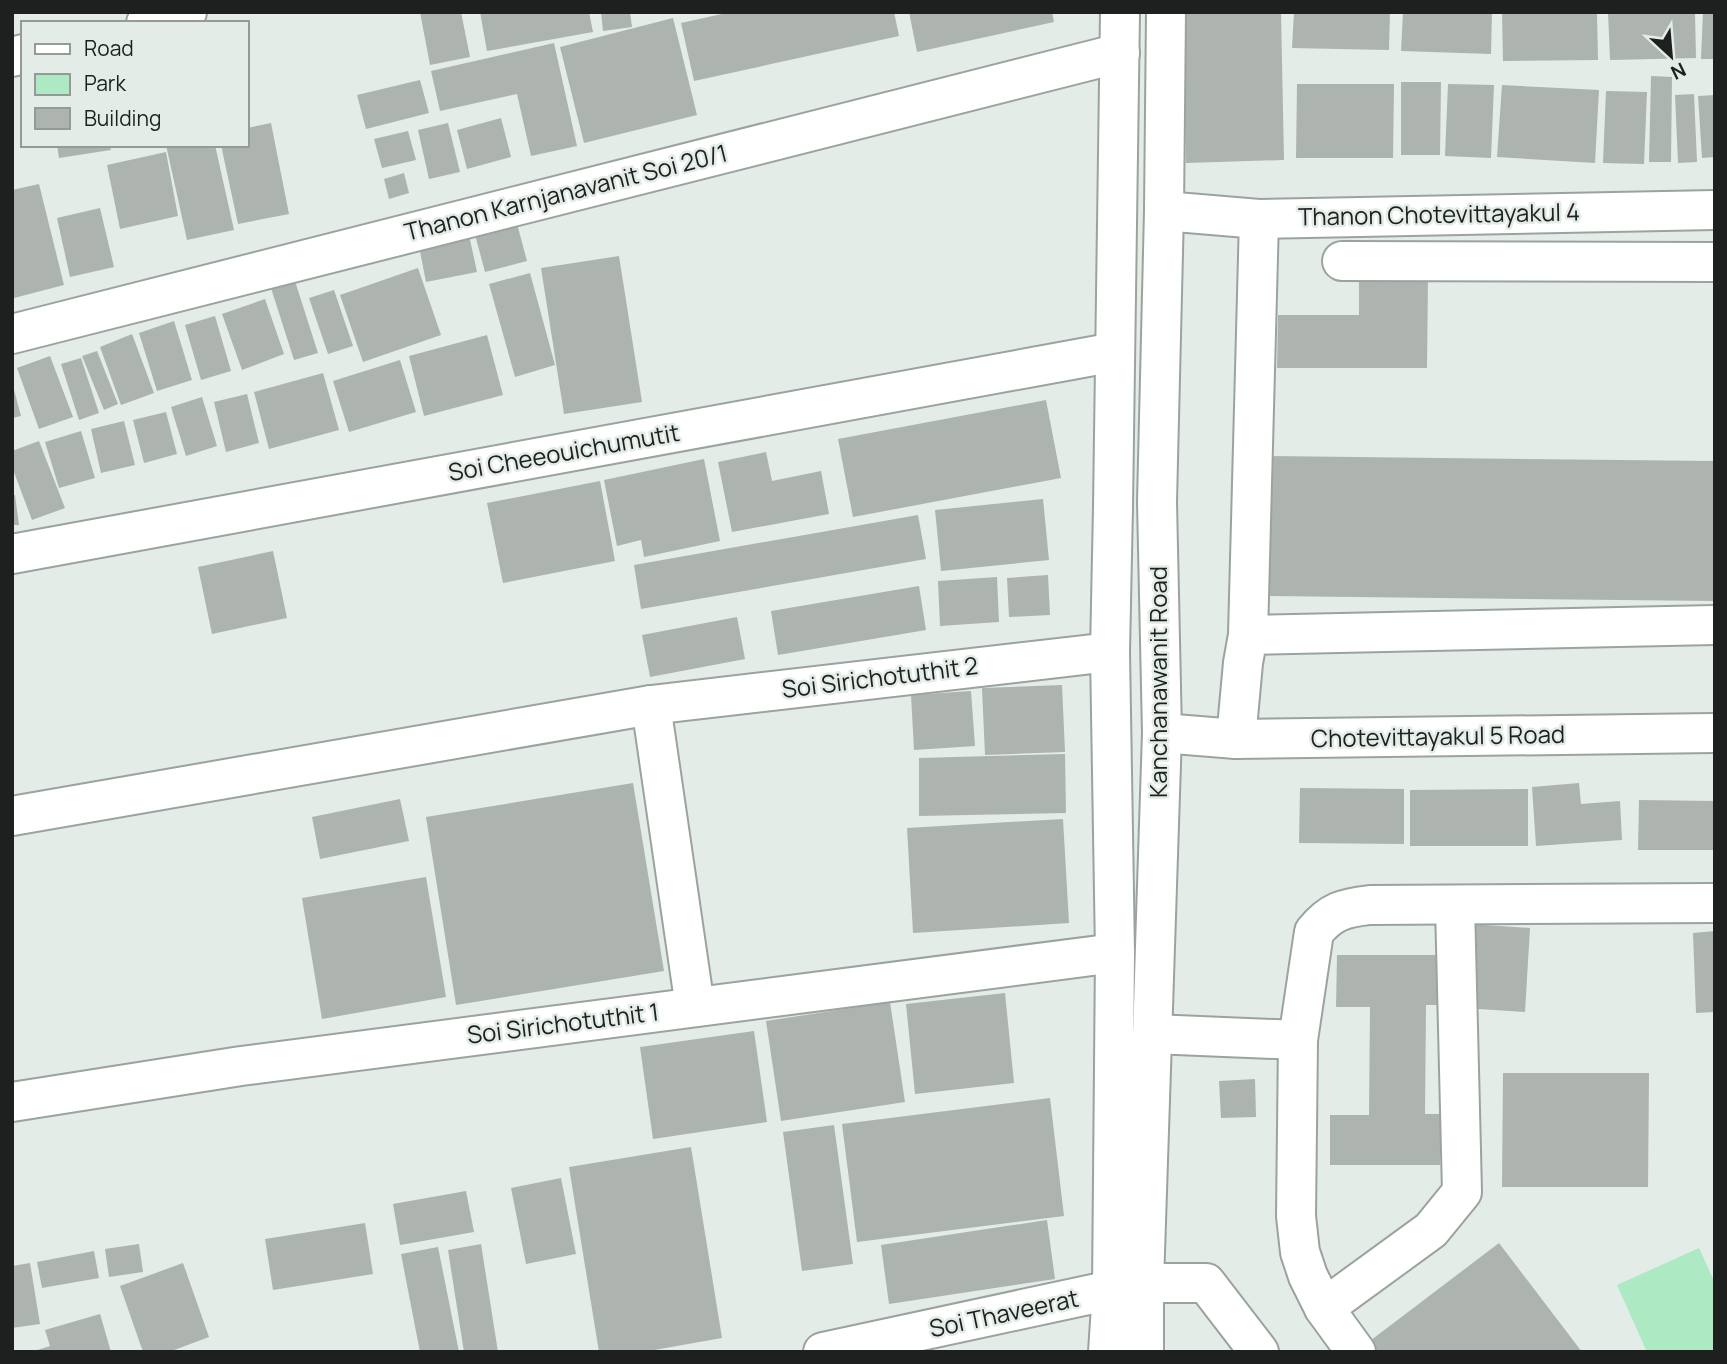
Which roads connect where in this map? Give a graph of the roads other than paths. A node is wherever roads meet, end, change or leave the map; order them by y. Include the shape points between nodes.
1 (187, 12) edge
2 (1120, 12) edge
3 (1166, 12) edge
4 (153, 21) edge
5 (1119, 53) junction
6 (1715, 210) edge
7 (1164, 211) junction
8 (1259, 219) junction
9 (1342, 261) dead end
10 (1715, 262) edge
11 (12, 334) edge
12 (1115, 352) junction
13 (12, 554) edge
14 (1715, 625) edge
15 (1248, 635) junction
16 (1110, 652) junction
17 (651, 705) junction
18 (1162, 733) junction
19 (1715, 733) edge
20 (1236, 740) junction
21 (12, 816) edge
22 (1715, 903) edge
23 (1455, 905) junction
24 (1115, 953) junction
25 (695, 1007) junction
26 (1152, 1034) junction
27 (1298, 1040) junction
28 (12, 1102) edge
29 (1128, 1287) junction
30 (1324, 1308) junction
31 (823, 1352) edge
32 (1108, 1352) edge
33 (1144, 1352) edge
34 (1259, 1352) edge
35 (1356, 1352) edge

1 - 4 street
2 - 5 street, Kanchanawanit Road
3 - 7 street, Kanchanawanit Road
5 - 11 street, Thanon Karnjanavanit Soi 20/1
5 - 12 street, Kanchanawanit Road
6 - 8 street, Thanon Chotevittayakul 4
7 - 8 street, Thanon Chotevittayakul 4
7 - 18 street, Kanchanawanit Road via 1157,502
8 - 15 street
9 - 10 street
12 - 13 street, Soi Cheeouichumutit
12 - 16 street, Kanchanawanit Road
14 - 15 street
15 - 20 street
16 - 17 street, Soi Sirichotuthit 2
16 - 24 street, Kanchanawanit Road
17 - 21 street, Soi Sirichotuthit 2
17 - 25 street
18 - 20 street, Chotevittayakul 5 Road
18 - 26 street, Kanchanawanit Road
19 - 20 street, Chotevittayakul 5 Road
22 - 23 street
23 - 27 street via 1351,907 1322,922 1314,932
23 - 30 street via 1462,1192 1431,1230
24 - 25 street, Soi Sirichotuthit 1
24 - 29 street, Kanchanawanit Road
25 - 28 street, Soi Sirichotuthit 1 via 242,1066
26 - 27 street
26 - 29 street, Kanchanawanit Road
27 - 30 street via 1296,1216 1300,1252
29 - 31 street, Soi Thaveerat
29 - 32 street, Kanchanawanit Road
29 - 33 street, Kanchanawanit Road
29 - 34 street, Soi Thaveerat via 1206,1283
30 - 35 street

